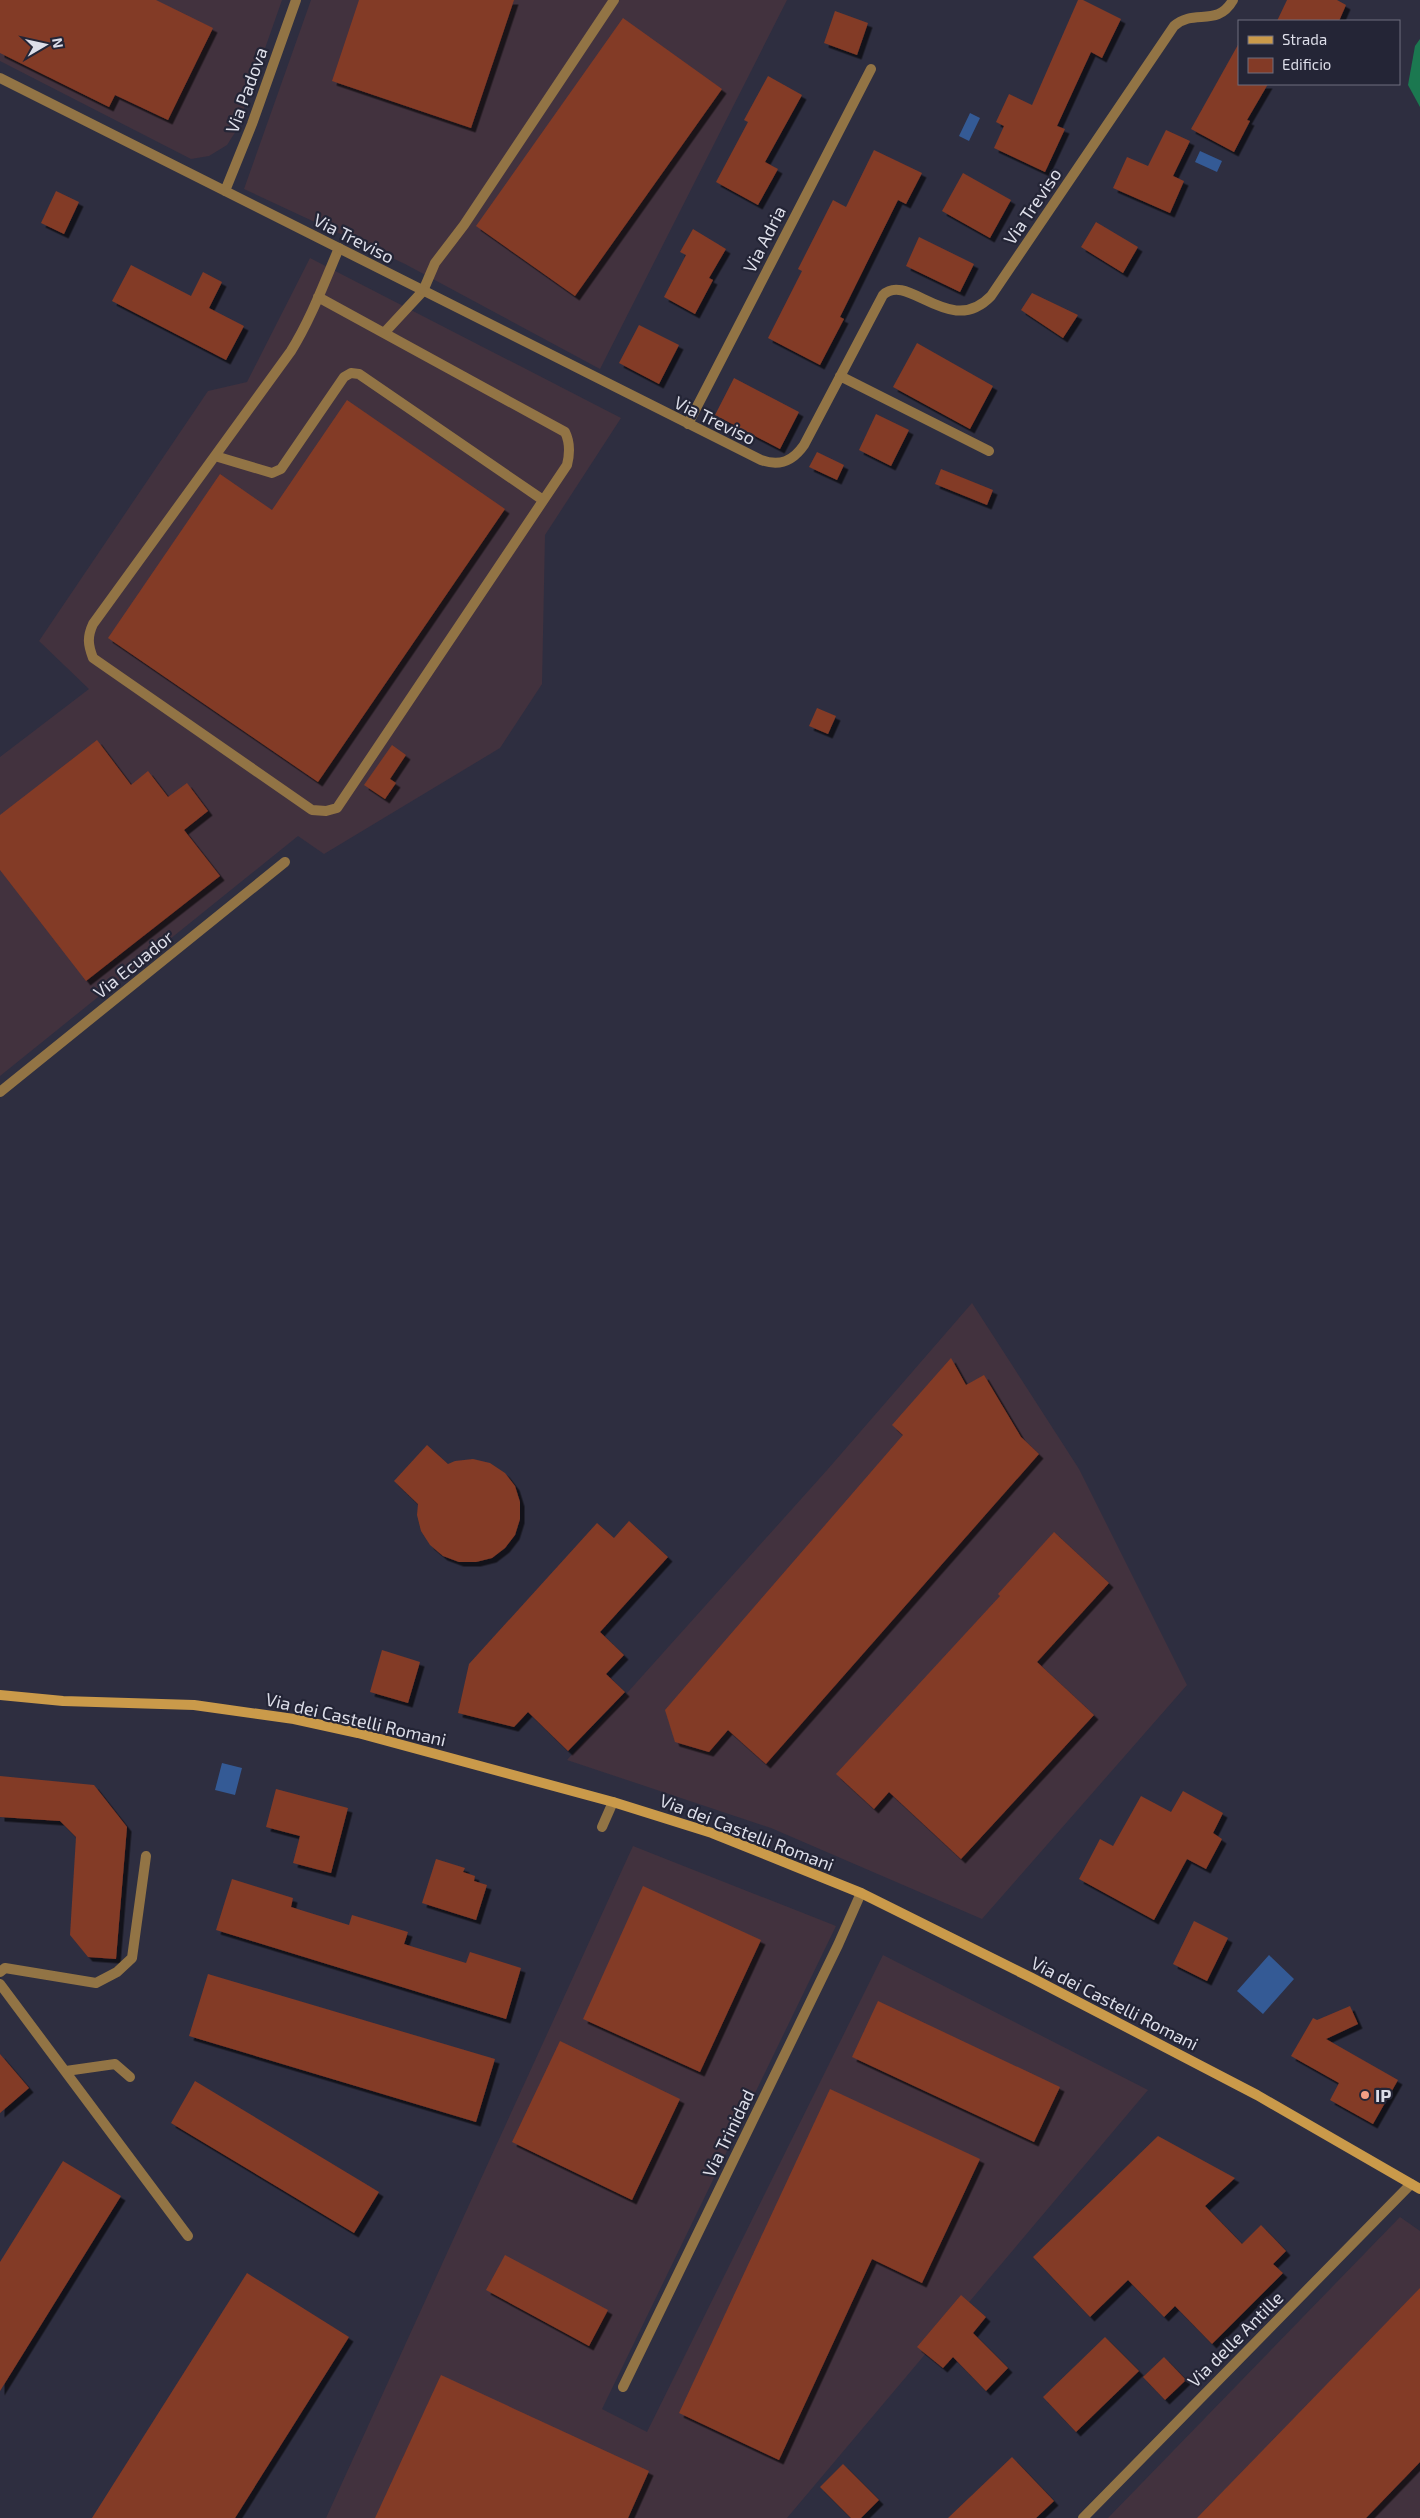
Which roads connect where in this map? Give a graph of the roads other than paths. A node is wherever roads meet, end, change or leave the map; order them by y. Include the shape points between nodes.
1 (296, 0) edge
2 (614, 0) edge
3 (1233, 0) edge
4 (871, 69) dead end
5 (0, 78) edge
6 (224, 191) junction
7 (339, 248) junction
8 (423, 291) junction
9 (318, 297) junction
10 (384, 333) junction
11 (840, 376) junction
12 (688, 424) junction
13 (989, 451) dead end
14 (214, 456) junction
15 (543, 500) junction
16 (285, 862) dead end
17 (0, 1092) edge
18 (0, 1695) edge
19 (613, 1802) junction
20 (602, 1827) dead end
21 (146, 1856) dead end
22 (861, 1893) junction
23 (0, 1972) edge
24 (0, 1984) edge
25 (66, 2071) junction
26 (130, 2077) dead end
27 (1416, 2186) edge
28 (188, 2236) dead end
29 (623, 2387) dead end
30 (1082, 2518) edge

1 - 6 street, Via Padova via 252,124
2 - 8 street via 436,263
3 - 11 street, Via Treviso via 1217,16 1189,18 1174,26 986,301 972,310 956,311 902,291 887,291 879,300
4 - 12 street, Via Adria
5 - 6 street, Via Treviso
6 - 7 street, Via Treviso
7 - 8 street, Via Treviso
7 - 9 street
8 - 10 street
8 - 12 street, Via Treviso
9 - 10 street
9 - 14 street via 306,327 291,351
10 - 15 street via 565,432 569,450 567,464
11 - 12 street, Via Treviso via 804,444 787,462 773,464 761,460
11 - 13 street
14 - 15 street via 272,473 281,469 344,377 351,373 359,374
14 - 15 street via 93,624 88,634 88,647 94,658 312,810 337,808
16 - 17 street, Via Ecuador
18 - 19 main road, Via dei Castelli Romani via 63,1701 194,1705 261,1713 358,1733
19 - 20 street
19 - 22 main road, Via dei Castelli Romani via 746,1845
21 - 23 street via 132,1958 117,1972 96,1983 5,1968
22 - 27 main road, Via dei Castelli Romani via 1257,2095
22 - 29 street, Via Trinidad
24 - 25 street
25 - 26 street via 115,2064
25 - 28 street
27 - 30 street, Via delle Antille

